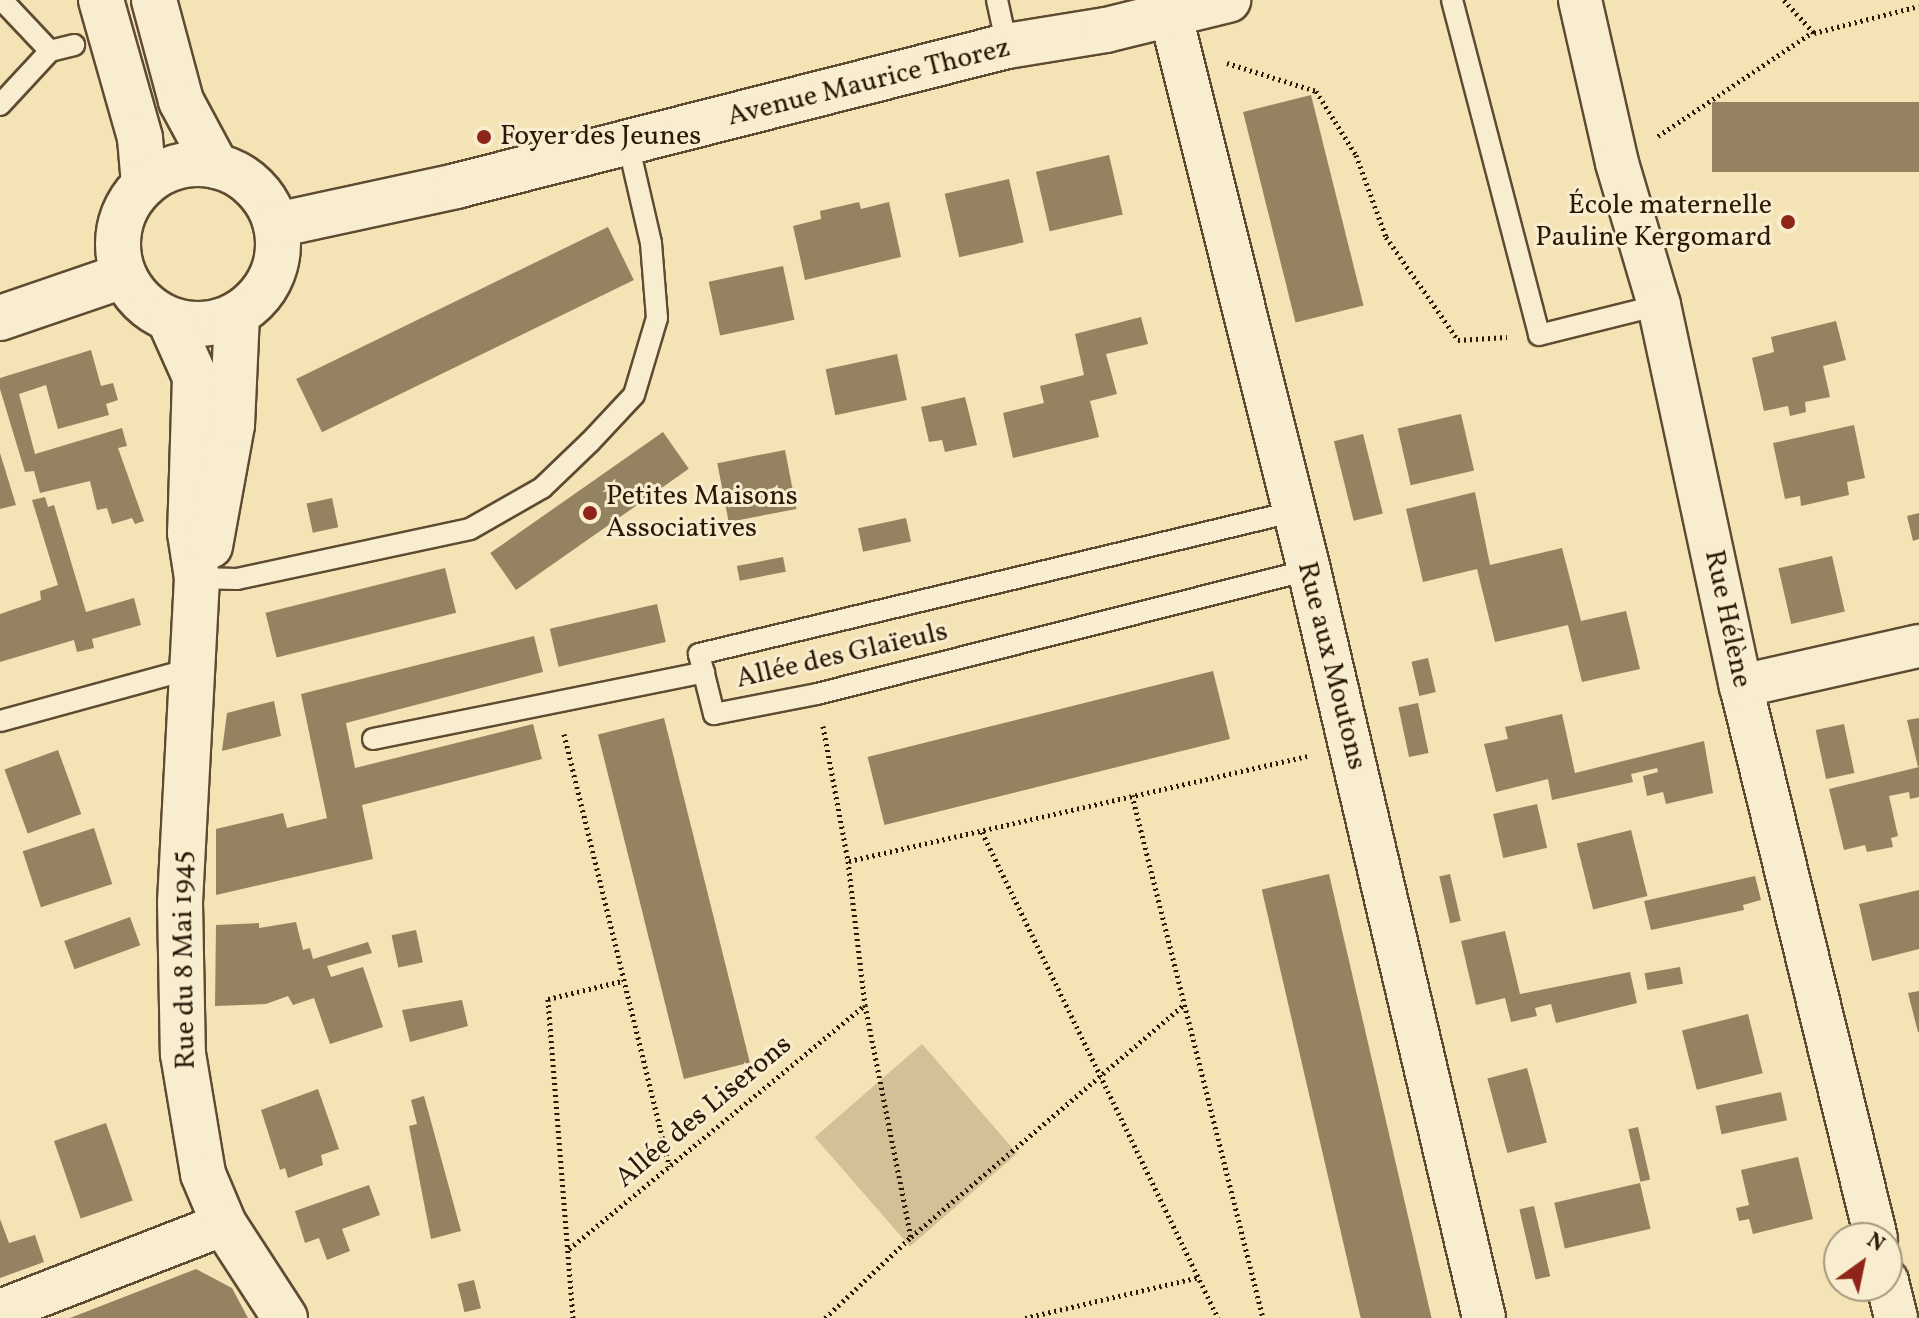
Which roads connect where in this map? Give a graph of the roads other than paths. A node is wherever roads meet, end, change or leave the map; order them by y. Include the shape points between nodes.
1 (2, 0) edge
2 (101, 0) edge
3 (154, 0) edge
4 (997, 0) edge
5 (1228, 0) edge
6 (1452, 0) edge
7 (1580, 0) edge
8 (1171, 16) junction
9 (74, 45) dead end
10 (1007, 46) junction
11 (50, 51) junction
12 (0, 105) edge
13 (628, 143) junction
14 (216, 166) junction
15 (144, 185) junction
16 (276, 225) junction
17 (123, 276) junction
18 (1659, 305) junction
19 (237, 315) junction
20 (0, 318) edge
21 (170, 321) junction
22 (1292, 512) junction
23 (1309, 570) junction
24 (197, 578) junction
25 (1919, 646) edge
26 (190, 669) junction
27 (704, 672) junction
28 (1741, 686) junction
29 (0, 721) edge
30 (373, 739) dead end
31 (1872, 1222) edge
32 (224, 1224) junction
33 (0, 1311) edge
34 (285, 1318) edge
35 (1484, 1318) edge

1 - 11 lane
2 - 15 street via 140,138
3 - 14 street via 181,101
4 - 10 lane
5 - 8 street, Avenue Maurice Thorez
6 - 18 lane via 1539,335
7 - 18 street, Rue Hélène via 1617,163
8 - 10 street, Avenue Maurice Thorez
8 - 22 street, Rue aux Moutons
9 - 11 lane
10 - 13 street, Avenue Maurice Thorez
11 - 12 lane
13 - 16 street, Avenue Maurice Thorez
13 - 24 lane via 651,243 657,318 634,395 590,442 542,488 470,529 237,579
14 - 15 street via 186,164
14 - 16 street via 256,188
15 - 17 street via 124,211 116,238
16 - 19 street via 273,274 259,297
17 - 20 street
17 - 21 street via 138,299
18 - 28 street, Rue Hélène
19 - 21 street via 198,326
19 - 24 street, Rue du 8 Mai 1945 via 232,425 214,536
21 - 24 street, Rue du 8 Mai 1945 via 195,377 190,533
22 - 23 street, Rue aux Moutons
22 - 27 lane, Allée des Glaïeuls via 699,654
23 - 27 lane, Allée des Glaïeuls via 817,694 714,714
23 - 35 street, Rue aux Moutons
24 - 26 street, Rue du 8 Mai 1945
25 - 28 street
26 - 29 lane
26 - 32 street, Rue du 8 Mai 1945 via 180,903 183,1054 203,1174
27 - 30 lane
28 - 31 street, Rue Hélène
32 - 33 street
32 - 34 street, Rue du 8 Mai 1945

